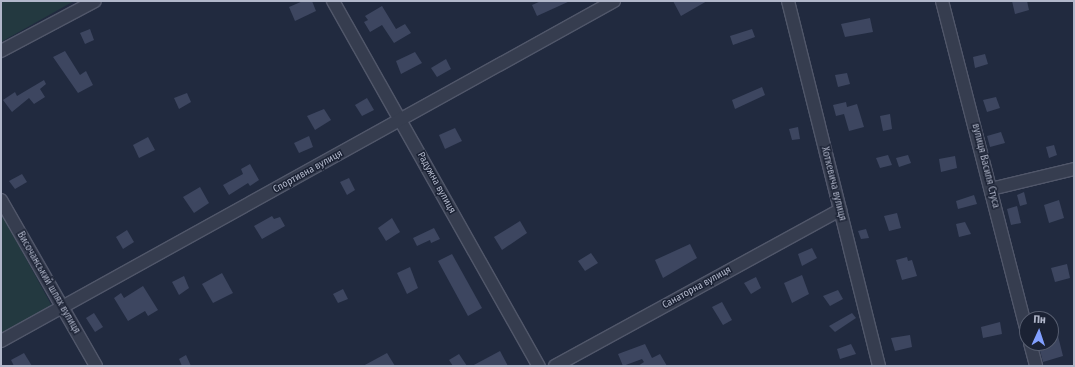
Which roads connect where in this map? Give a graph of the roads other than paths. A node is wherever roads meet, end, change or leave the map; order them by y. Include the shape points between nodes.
1 (95, 1) edge
2 (333, 1) edge
3 (614, 1) edge
4 (788, 1) edge
5 (942, 1) edge
6 (1, 51) edge
7 (400, 120) junction
8 (1074, 168) edge
9 (991, 189) junction
10 (1, 200) edge
11 (840, 210) junction
12 (62, 307) junction
13 (1022, 311) edge
14 (1, 341) edge
15 (1032, 351) edge
16 (96, 366) edge
17 (539, 366) edge
18 (555, 366) edge
19 (879, 366) edge
20 (1036, 366) edge

1 - 6 street
2 - 7 street, Радужна вулиця
3 - 7 street, Спортивна вулиця
4 - 11 street, Хоткевича вулиця
5 - 9 street, вулиця Василя Стуса
7 - 12 street, Спортивна вулиця
7 - 17 street, Радужна вулиця
8 - 9 street
9 - 13 street, вулиця Василя Стуса
10 - 12 street, Височанський шлях вулиця
11 - 18 street, Санаторна вулиця
11 - 19 street, Хоткевича вулиця
12 - 14 street, Спортивна вулиця
12 - 16 street, Височанський шлях вулиця
15 - 20 street

